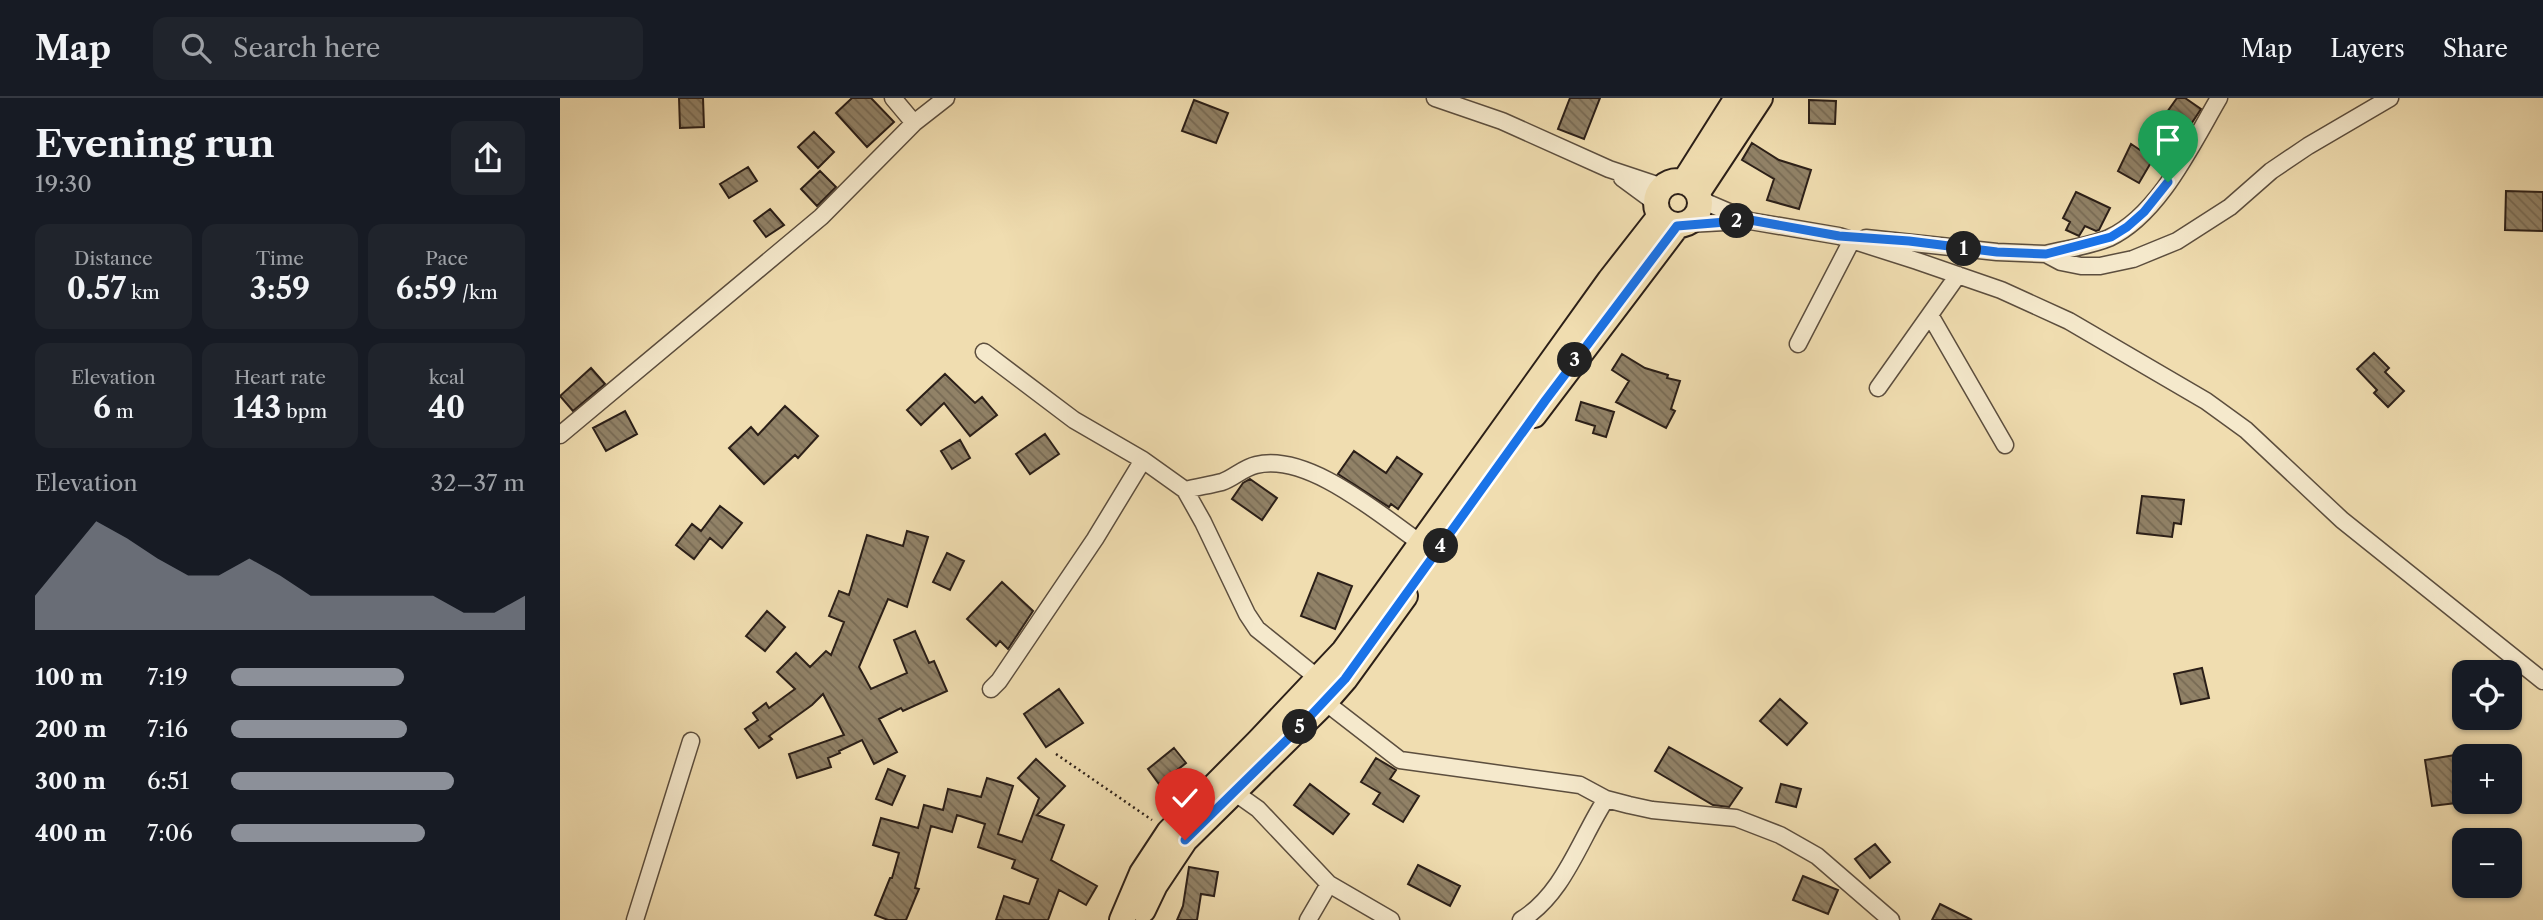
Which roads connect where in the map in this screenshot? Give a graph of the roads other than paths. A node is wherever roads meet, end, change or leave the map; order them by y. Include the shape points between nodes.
1 (893, 98) edge
2 (946, 98) edge
3 (1435, 98) edge
4 (1737, 98) edge
5 (1760, 98) edge
6 (2219, 98) edge
7 (2390, 98) edge
8 (914, 123) junction
9 (1678, 204) junction
10 (1750, 220) junction
11 (1845, 238) junction
12 (2046, 254) junction
13 (1958, 275) junction
14 (1930, 315) junction
15 (1798, 344) dead end
16 (984, 352) dead end
17 (1878, 388) dead end
18 (560, 435) edge
19 (2006, 445) dead end
20 (1143, 460) junction
21 (1185, 490) junction
22 (1422, 544) junction
23 (2543, 681) edge
24 (991, 689) dead end
25 (1322, 690) junction
26 (691, 741) dead end
27 (1234, 792) junction
28 (1606, 799) junction
29 (1329, 884) junction
30 (1891, 918) edge
31 (635, 920) edge
32 (1122, 920) edge
33 (1139, 920) edge
34 (1308, 920) edge
35 (1391, 920) edge
36 (1521, 920) edge

1 - 8 street
2 - 8 street
3 - 9 street via 1502,121
4 - 9 main road
5 - 9 main road
6 - 12 street via 2168,182 2136,219 2101,241
7 - 12 street via 2298,152 2230,207 2176,241 2101,266 2061,262
8 - 18 street via 821,217
9 - 10 street
9 - 10 street
9 - 22 main road via 1610,280
9 - 25 main road via 1545,401 1364,654
10 - 11 street
11 - 12 street
11 - 13 street
11 - 15 street
13 - 14 street
13 - 23 street via 2068,321 2206,401 2246,430 2342,520
14 - 17 street
14 - 19 street
16 - 20 street via 1074,420
20 - 21 street
20 - 24 street via 1095,540
21 - 22 street via 1223,481 1255,465 1288,465 1322,476
21 - 25 street via 1257,629
22 - 25 main road via 1344,651
25 - 27 main road
25 - 28 street via 1400,760 1580,785
25 - 32 main road via 1169,832 1142,873
26 - 31 street
27 - 29 street via 1258,809
27 - 33 main road via 1185,840 1155,885
28 - 30 street via 1652,810 1736,818 1780,835 1817,856
28 - 36 street via 1568,868 1546,899
29 - 34 street
29 - 35 street

